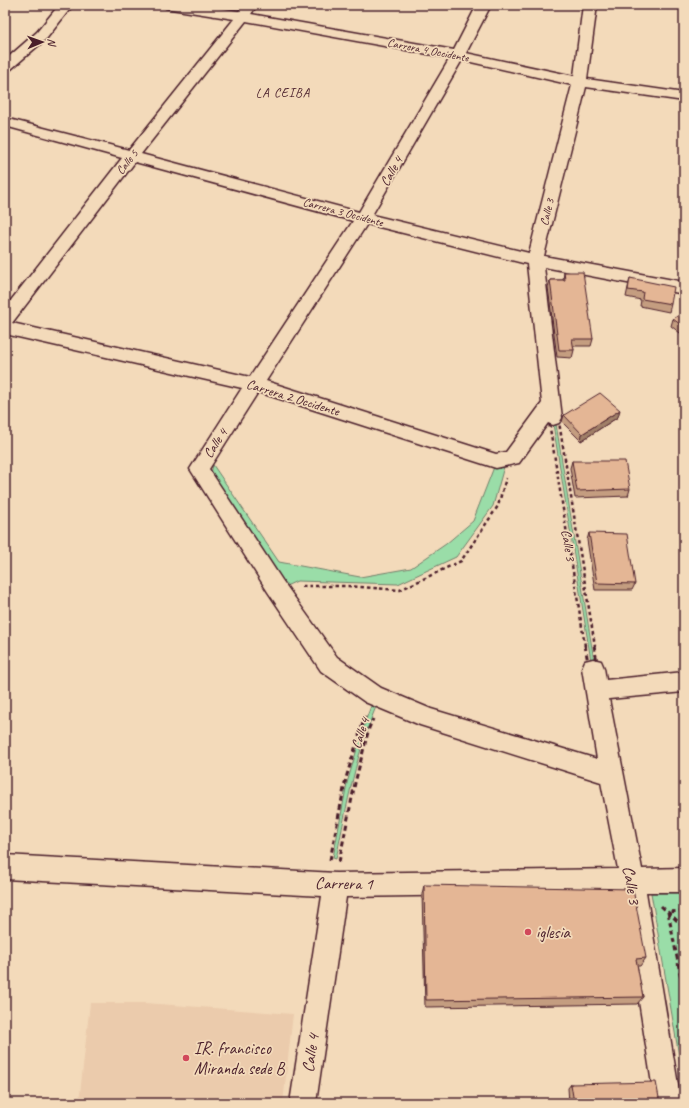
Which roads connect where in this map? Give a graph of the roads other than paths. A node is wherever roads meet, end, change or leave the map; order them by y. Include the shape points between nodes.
1 (66, 5) edge
2 (171, 5) edge
3 (484, 5) edge
4 (590, 5) edge
5 (247, 11) edge
6 (458, 55) junction
7 (5, 67) edge
8 (580, 82) junction
9 (684, 97) edge
10 (5, 122) edge
11 (132, 156) junction
12 (363, 218) junction
13 (535, 260) junction
14 (684, 288) edge
15 (5, 320) edge
16 (5, 328) edge
17 (253, 384) junction
18 (551, 405) junction
19 (554, 422) road end
20 (593, 668) road end
21 (684, 682) edge
22 (597, 691) junction
23 (611, 774) junction
24 (5, 867) edge
25 (684, 880) edge
26 (632, 881) junction
27 (333, 884) junction
28 (303, 1103) edge
29 (668, 1103) edge

1 - 7 street via 42,35
2 - 5 street, Carrera 4 Occidente
3 - 6 street, Calle 4
4 - 8 street, Calle 3
5 - 6 street, Carrera 4 Occidente
5 - 11 street, Calle 5
6 - 8 street, Carrera 4 Occidente
6 - 12 street, Calle 4
8 - 9 street, Carrera 4 Occidente
8 - 13 street, Calle 3
10 - 11 street, Carrera 3 Occidente
11 - 12 street, Carrera 3 Occidente
11 - 15 street, Calle 5
12 - 13 street, Carrera 3 Occidente
12 - 17 street, Calle 4
13 - 14 street, Carrera 3 Occidente
13 - 18 street, Calle 3
16 - 17 street, Carrera 2 Occidente
17 - 18 street, Carrera 2 Occidente via 496,461 512,458
17 - 23 street, Calle 4 via 199,469 329,664 378,697 428,718
18 - 19 street, Calle 3
20 - 22 street, Calle 3
21 - 22 street
22 - 23 street, Calle 3
23 - 26 street, Calle 3
24 - 27 street, Carrera 1
25 - 26 street, Carrera 1
26 - 27 street, Carrera 1
26 - 29 street, Calle 3
27 - 28 street, Calle 4

